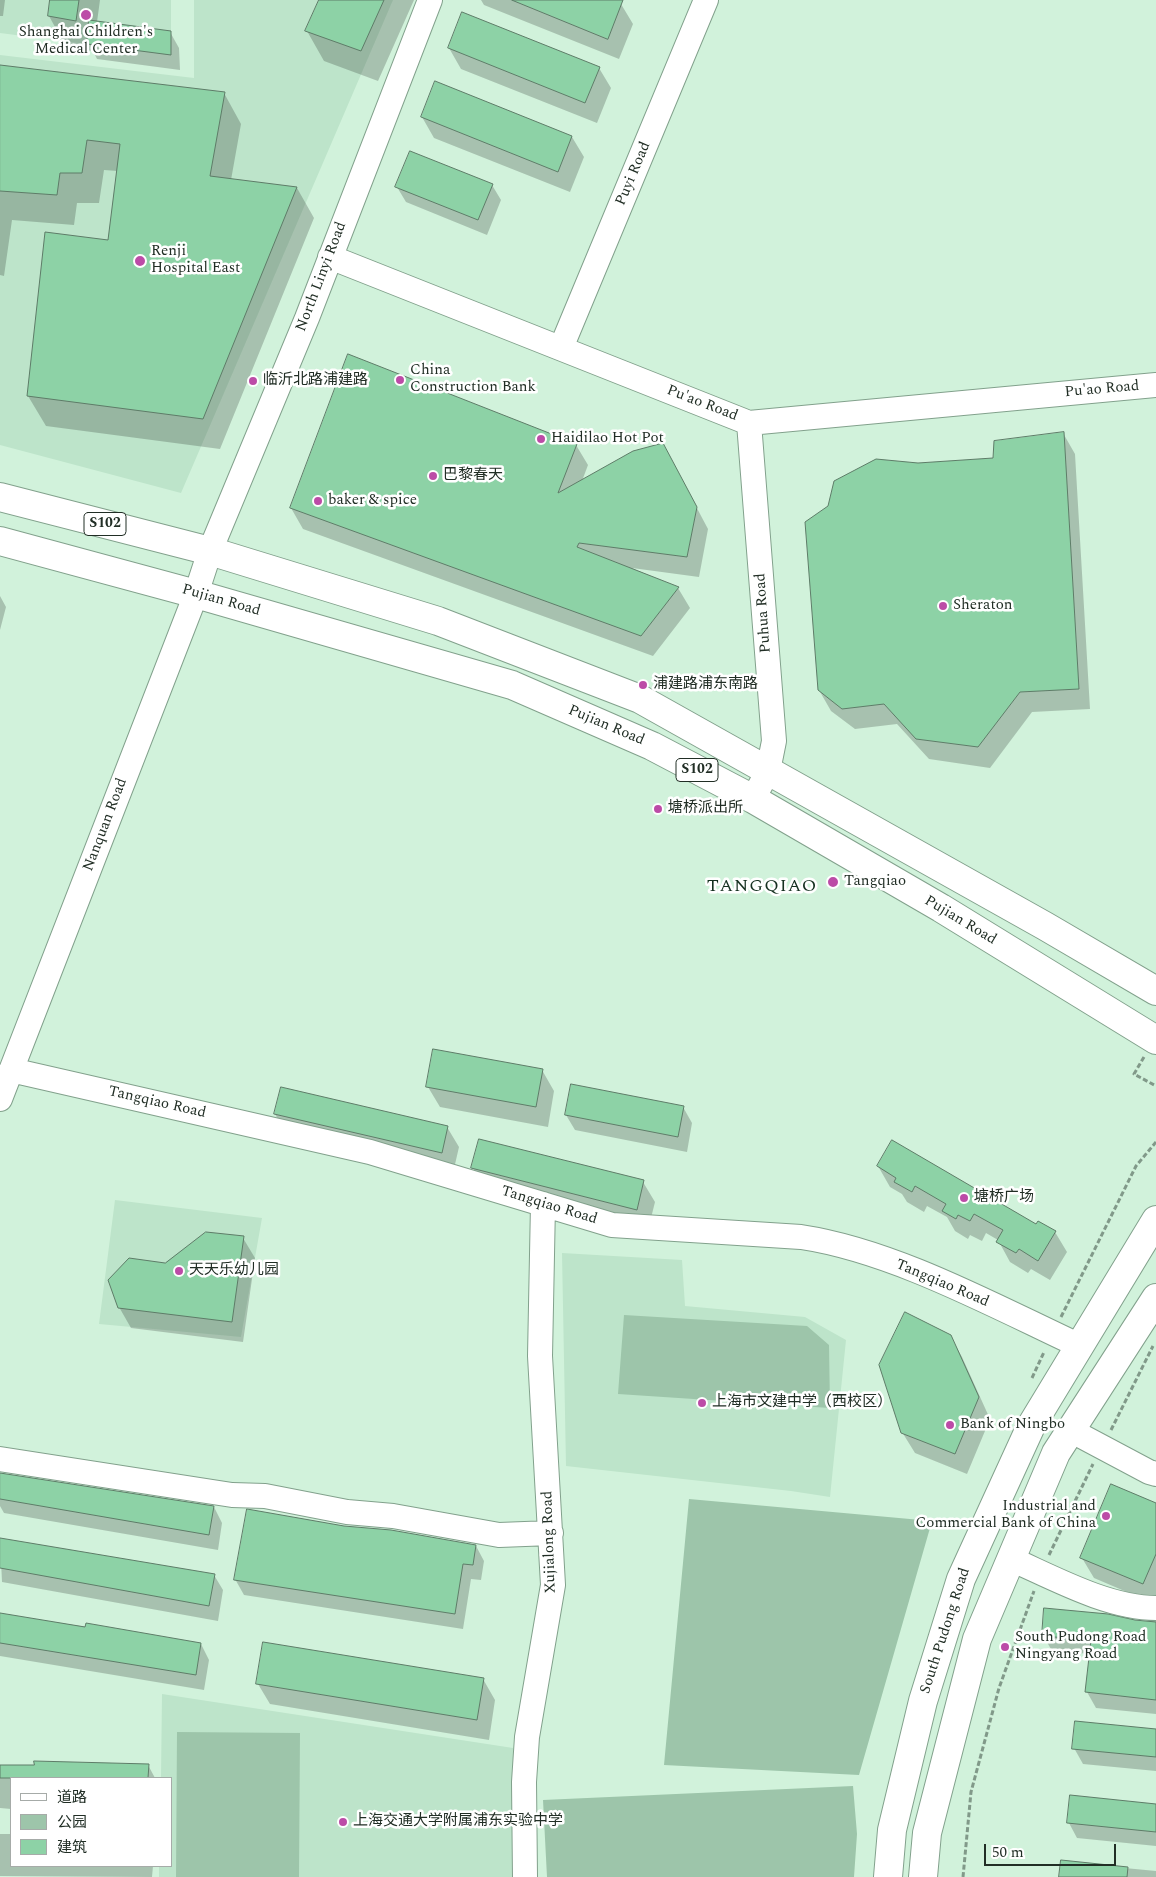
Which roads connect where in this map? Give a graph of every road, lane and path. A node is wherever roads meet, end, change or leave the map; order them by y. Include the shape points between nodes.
1 (430, 0) edge
2 (706, 0) edge
3 (330, 257) junction
4 (561, 348) junction
5 (1156, 385) edge
6 (749, 422) junction
7 (0, 497) edge
8 (0, 541) edge
9 (210, 551) junction
10 (196, 594) junction
11 (768, 771) junction
12 (753, 799) junction
13 (1156, 991) edge
14 (1156, 1040) edge
15 (10, 1070) junction
16 (1134, 1074) dead end
17 (1156, 1086) edge
18 (0, 1099) edge
19 (1156, 1142) edge
20 (1136, 1166) dead end
21 (543, 1204) junction
22 (1156, 1220) edge
23 (1156, 1298) edge
24 (1156, 1341) edge
25 (1080, 1346) junction
26 (1070, 1430) junction
27 (1103, 1447) junction
28 (0, 1459) edge
29 (1156, 1474) edge
30 (551, 1533) junction
31 (1011, 1559) junction
32 (1041, 1572) junction
33 (1156, 1608) edge
34 (525, 1877) edge
35 (888, 1877) edge
36 (923, 1877) edge
37 (963, 1877) edge

1 - 3 street, North Linyi Road
2 - 4 street, Puyi Road
3 - 4 street, Pu'ao Road
3 - 9 street, North Linyi Road
4 - 6 street, Pu'ao Road
5 - 6 street, Pu'ao Road
6 - 11 street, Puhua Road via 774,741
7 - 9 main road, S102
8 - 10 main road, Pujian Road / S102
9 - 10 street, Nanquan Road
9 - 11 main road, S102 via 438,622 640,699
10 - 12 main road, Pujian Road / S102 via 512,685 652,746
10 - 15 street, Nanquan Road
11 - 12 street, Puhua Road
11 - 13 main road, S102
12 - 14 main road, Pujian Road / S102 via 941,908
15 - 18 street, Nanquan Road
15 - 21 street, Tangqiao Road via 370,1152
16 - 17 path
19 - 20 path
21 - 25 street, Tangqiao Road via 627,1227 801,1237 832,1242 861,1250 956,1288
21 - 30 street, Xujialong Road via 540,1356
22 - 25 main road, South Pudong Road
23 - 26 main road
24 - 27 path
25 - 35 main road, South Pudong Road via 1031,1426 961,1579 923,1701 892,1830
26 - 27 street
26 - 31 main road via 1056,1453
27 - 29 street
27 - 32 path
28 - 30 street via 232,1495 265,1496 499,1535
30 - 34 street, Xujialong Road via 552,1598 535,1686 526,1759
31 - 32 street
31 - 36 main road via 977,1639 927,1833
32 - 33 street via 1136,1608
32 - 37 path via 999,1688 971,1792

